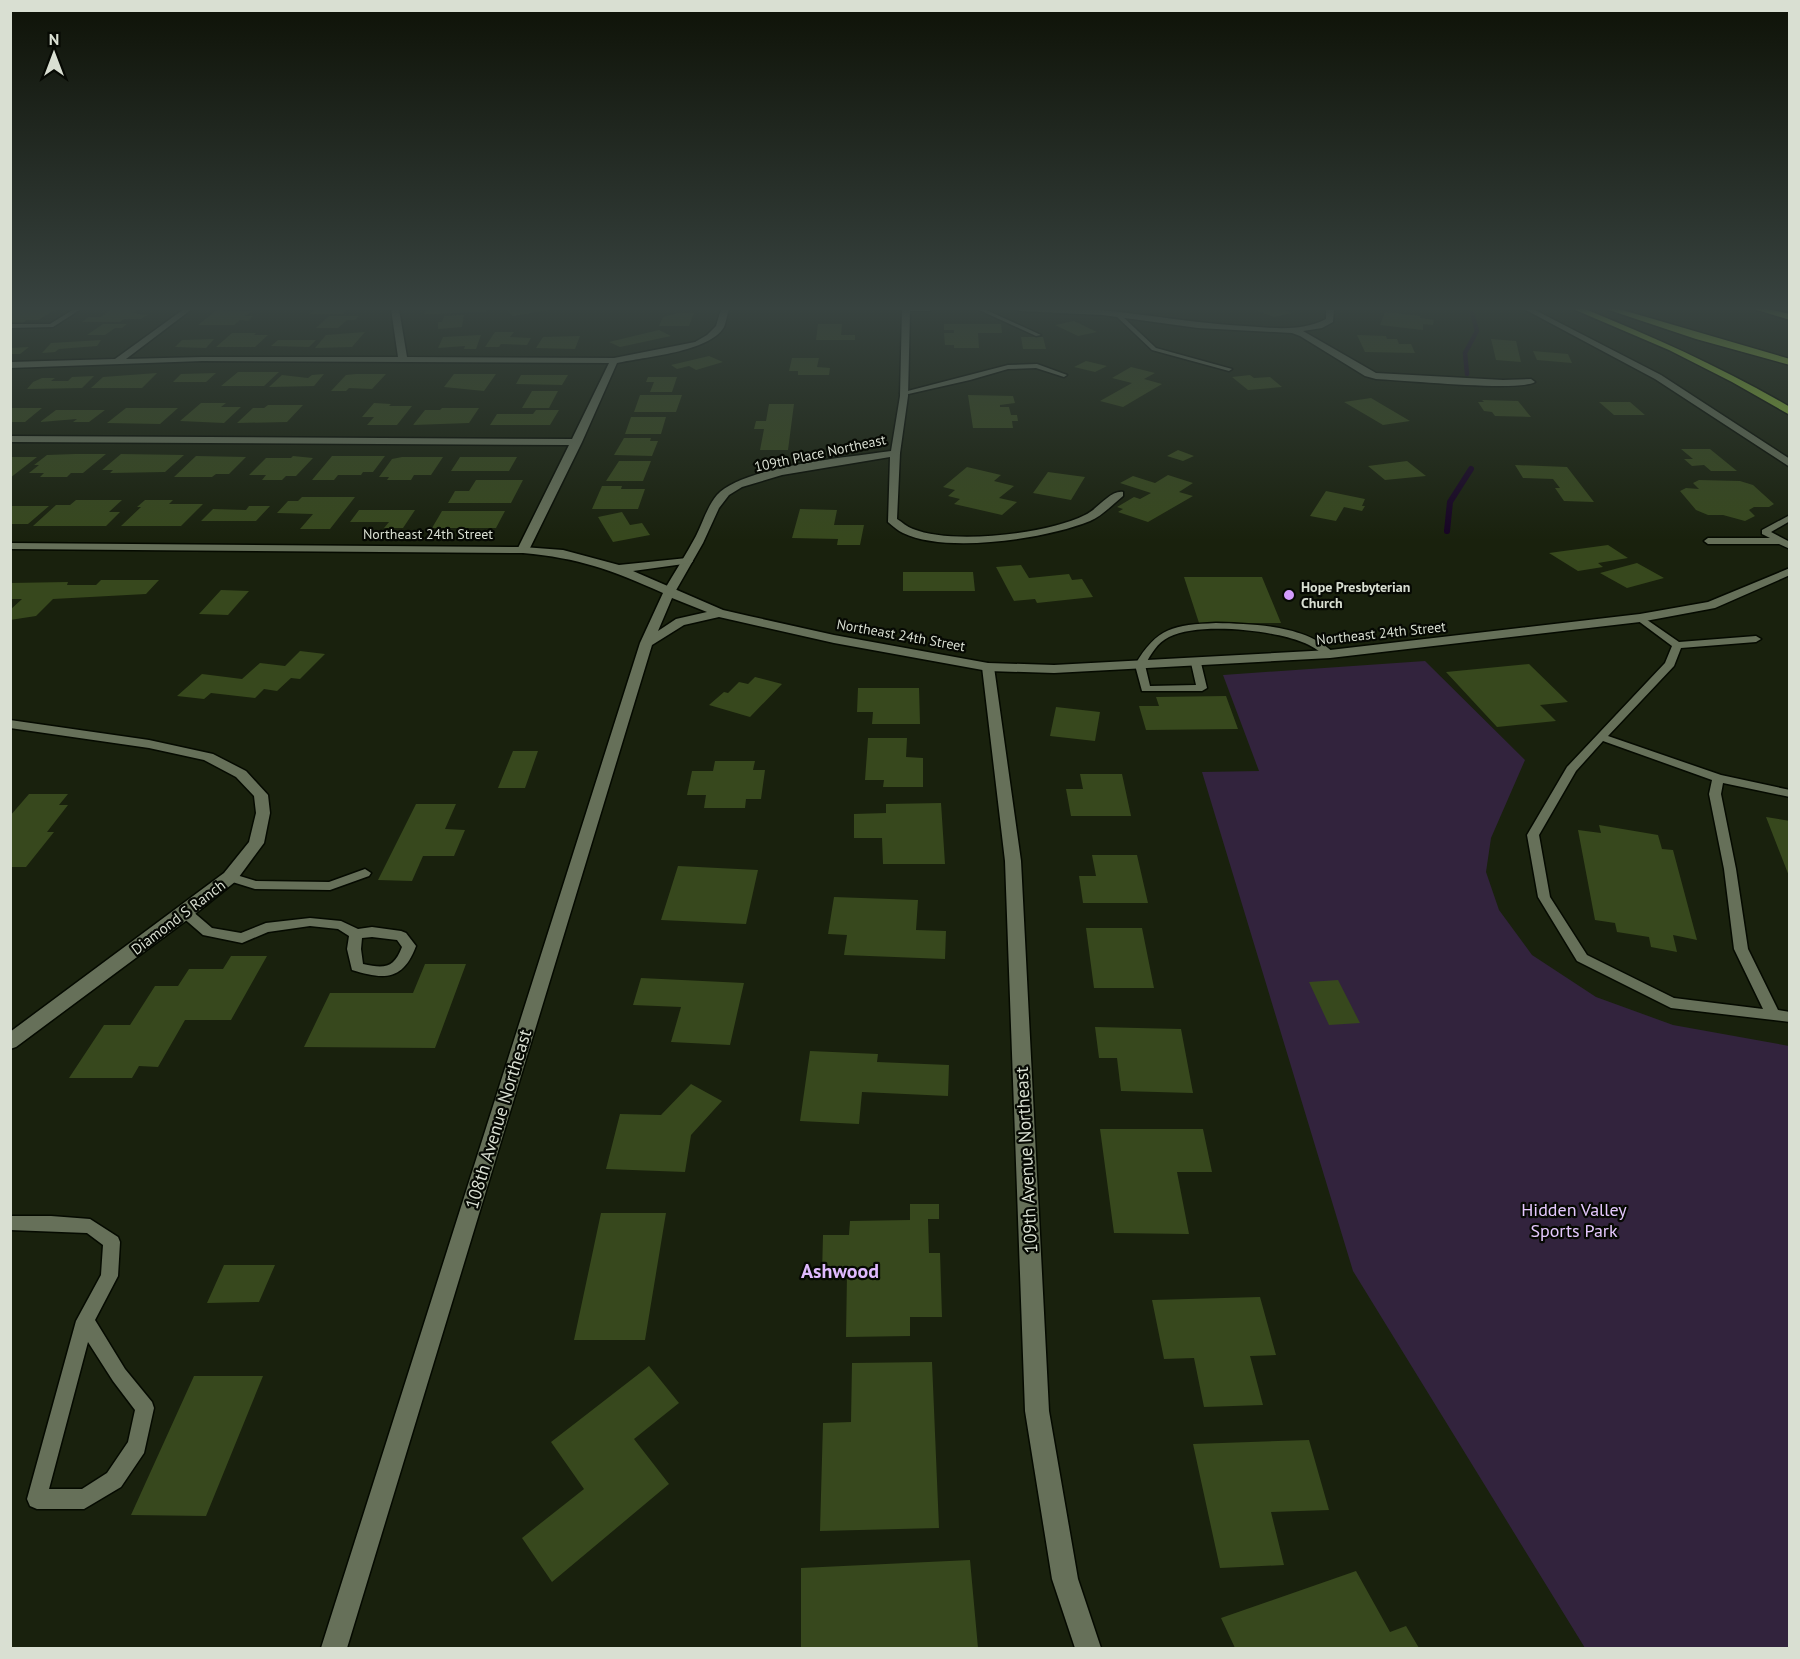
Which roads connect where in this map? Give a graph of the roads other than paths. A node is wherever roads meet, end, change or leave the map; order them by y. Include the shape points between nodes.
1 (602, 386) edge
2 (904, 386) edge
3 (936, 386) edge
4 (1672, 386) edge
5 (1747, 386) edge
6 (904, 393) junction
7 (1790, 413) edge
8 (10, 439) edge
9 (577, 441) junction
10 (895, 453) junction
11 (1790, 464) edge
12 (1119, 494) dead end
13 (1790, 517) edge
14 (1708, 541) dead end
15 (1780, 541) junction
16 (10, 546) edge
17 (1790, 546) edge
18 (524, 550) junction
19 (687, 561) junction
20 (620, 569) junction
21 (1790, 571) edge
22 (669, 592) junction
23 (719, 613) junction
24 (1640, 618) junction
25 (1756, 639) dead end
26 (646, 644) junction
27 (1677, 645) junction
28 (1330, 654) junction
29 (1196, 663) junction
30 (1140, 665) junction
31 (988, 666) junction
32 (10, 724) edge
33 (1601, 736) junction
34 (1718, 778) junction
35 (1790, 794) edge
36 (365, 873) dead end
37 (230, 877) junction
38 (186, 913) junction
39 (356, 934) dead end
40 (1772, 1014) junction
41 (1790, 1017) edge
42 (10, 1042) edge
43 (10, 1223) edge
44 (85, 1320) junction
45 (334, 1648) edge
46 (1088, 1648) edge

1 - 9 street
2 - 6 street, 109th Place Northeast
3 - 6 lane
4 - 11 street
5 - 7 highway
6 - 10 street, 109th Place Northeast
8 - 9 street
9 - 18 street
10 - 12 street via 892,520 897,528 911,533 964,541 1066,526 1089,517
10 - 19 street, 109th Place Northeast via 780,472 735,487 716,502
13 - 15 lane via 1766,532
14 - 15 lane
15 - 17 lane
16 - 18 street, Northeast 24th Street
18 - 20 street, Northeast 24th Street via 563,553
19 - 20 street
19 - 22 street, 109th Place Northeast
20 - 22 street, Northeast 24th Street
21 - 24 street, Northeast 24th Street via 1711,605
22 - 23 street, Northeast 24th Street
22 - 26 street, 108th Avenue Northeast
23 - 26 street via 680,622
23 - 31 street, Northeast 24th Street via 834,639
24 - 27 lane
24 - 28 street, Northeast 24th Street
25 - 27 lane
26 - 45 street, 108th Avenue Northeast
27 - 33 lane via 1670,664
28 - 29 street, Northeast 24th Street
28 - 30 lane via 1291,635 1205,627 1166,634
29 - 30 street, Northeast 24th Street
29 - 30 lane via 1202,687 1146,689
30 - 31 street, Northeast 24th Street via 1054,669
31 - 46 street, 109th Avenue Northeast via 1013,861 1037,1411 1065,1579
32 - 37 street, Diamond S Ranch via 159,746 208,757 241,774 261,795 263,813 256,843
33 - 34 lane
33 - 40 lane via 1570,768 1533,835 1544,897 1582,958 1671,1003
34 - 35 lane
34 - 40 lane via 1715,794 1741,949
36 - 37 lane via 330,886 255,885
37 - 38 street, Diamond S Ranch
38 - 39 lane via 208,932 242,938 266,928 310,922 341,925
38 - 42 street, Diamond S Ranch
40 - 41 lane
43 - 44 lane via 90,1226 112,1242 109,1276
44 - 44 lane via 60,1415 37,1500 84,1500 114,1480 137,1446 145,1408

